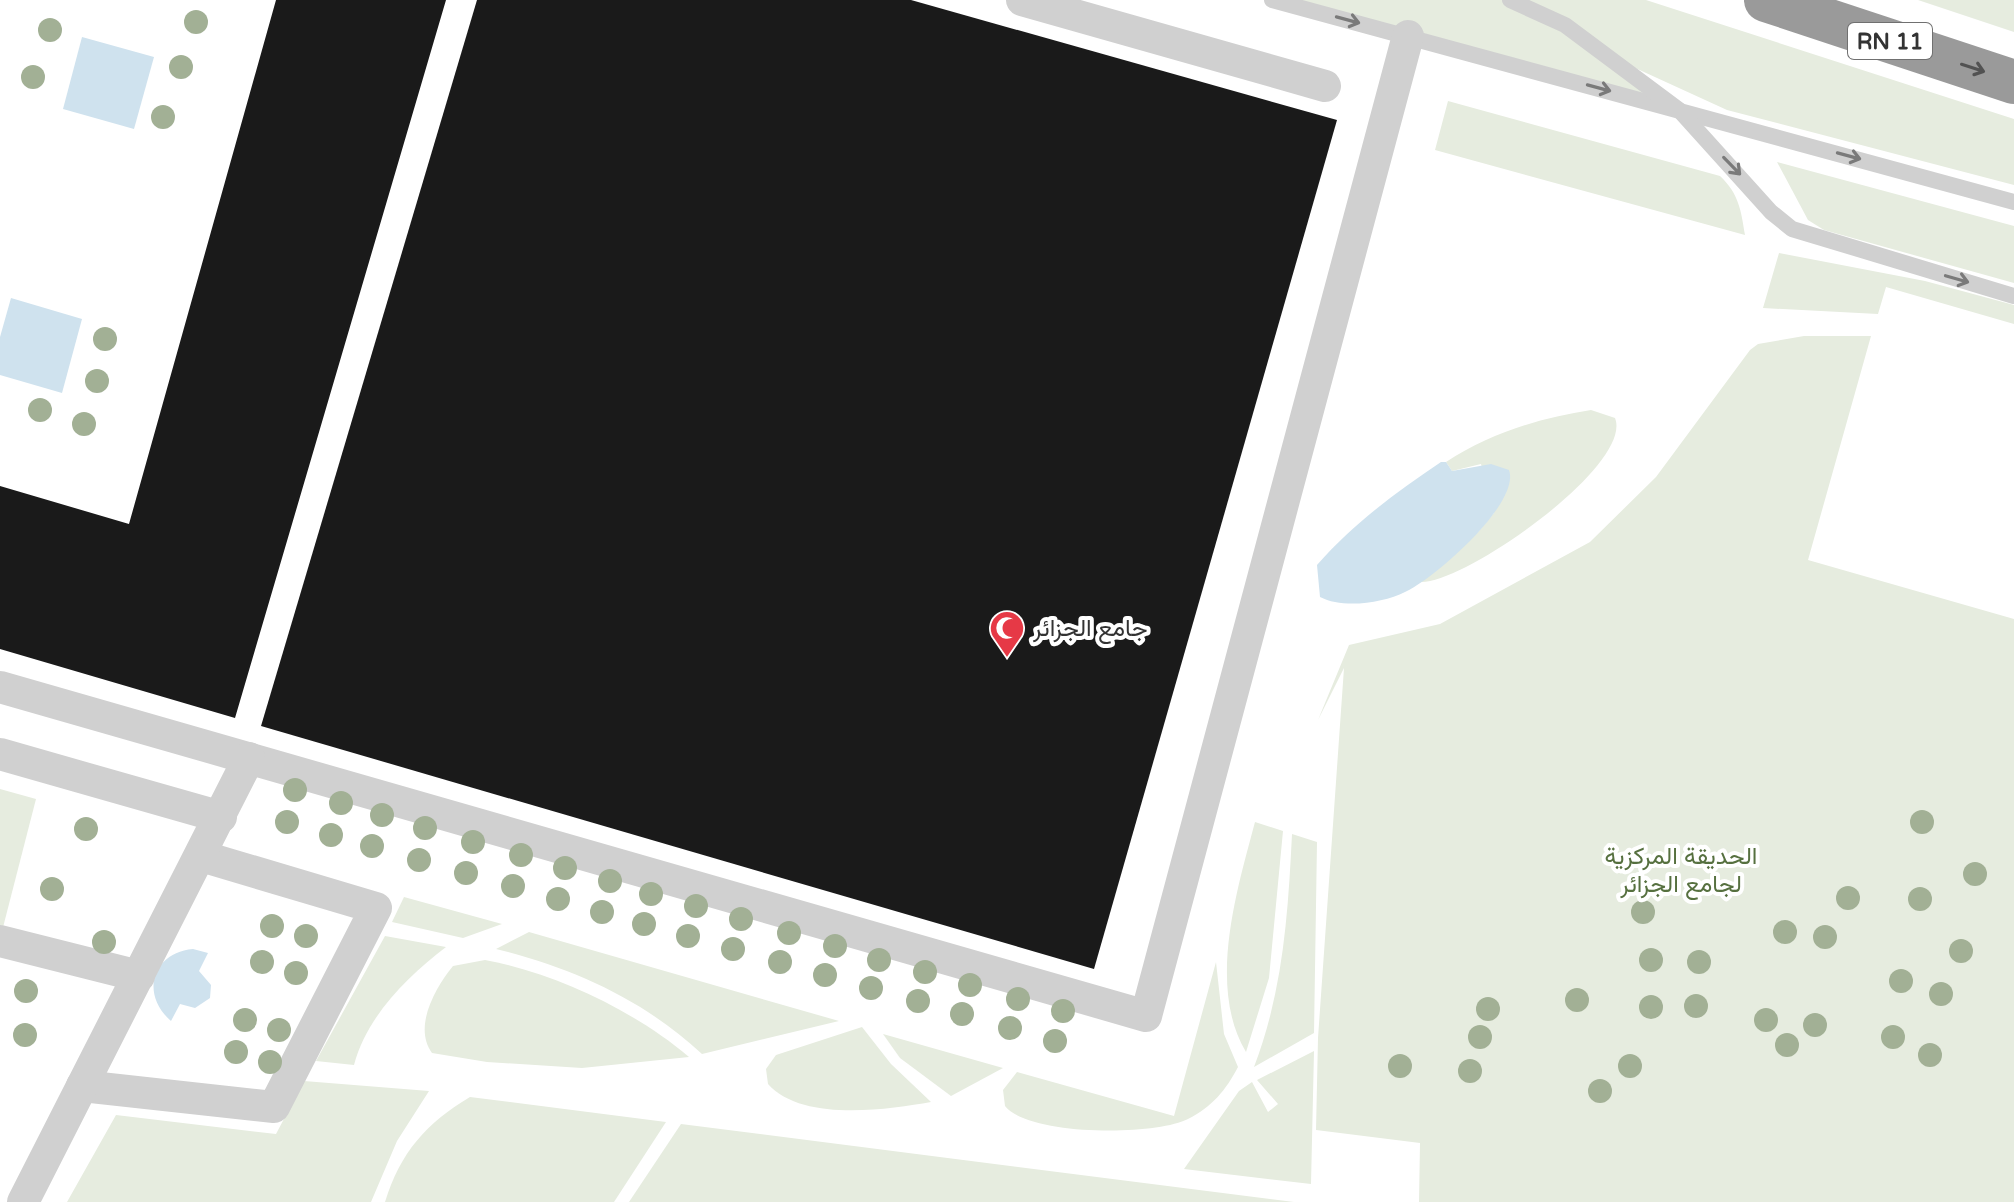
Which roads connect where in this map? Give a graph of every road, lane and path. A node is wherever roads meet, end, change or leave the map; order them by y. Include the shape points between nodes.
1 (1022, 0) edge
2 (1272, 0) edge
3 (1510, 0) edge
4 (1766, 0) edge
5 (1408, 36) junction
6 (2014, 82) edge
7 (1325, 86) dead end
8 (1679, 110) junction
9 (1760, 195) junction
10 (2014, 202) edge
11 (1764, 225) dead end
12 (2014, 296) edge
13 (0, 687) edge
14 (0, 754) edge
15 (249, 758) junction
16 (221, 817) junction
17 (201, 856) junction
18 (0, 941) edge
19 (139, 976) junction
20 (82, 1086) junction
21 (23, 1202) edge

1 - 7 street
2 -> 5 lane
3 - 8 lane via 1565,25
4 -> 6 highway, RN 11
5 -> 8 lane
5 - 15 street via 1146,1016
8 -> 9 lane
8 -> 10 lane
9 - 11 lane
9 -> 12 lane via 1780,221 1806,235
13 - 15 street
14 - 16 street
15 - 16 street
16 - 17 street
17 - 19 street
17 - 20 street via 376,908 274,1107
18 - 19 street
19 - 20 street
20 - 21 street

